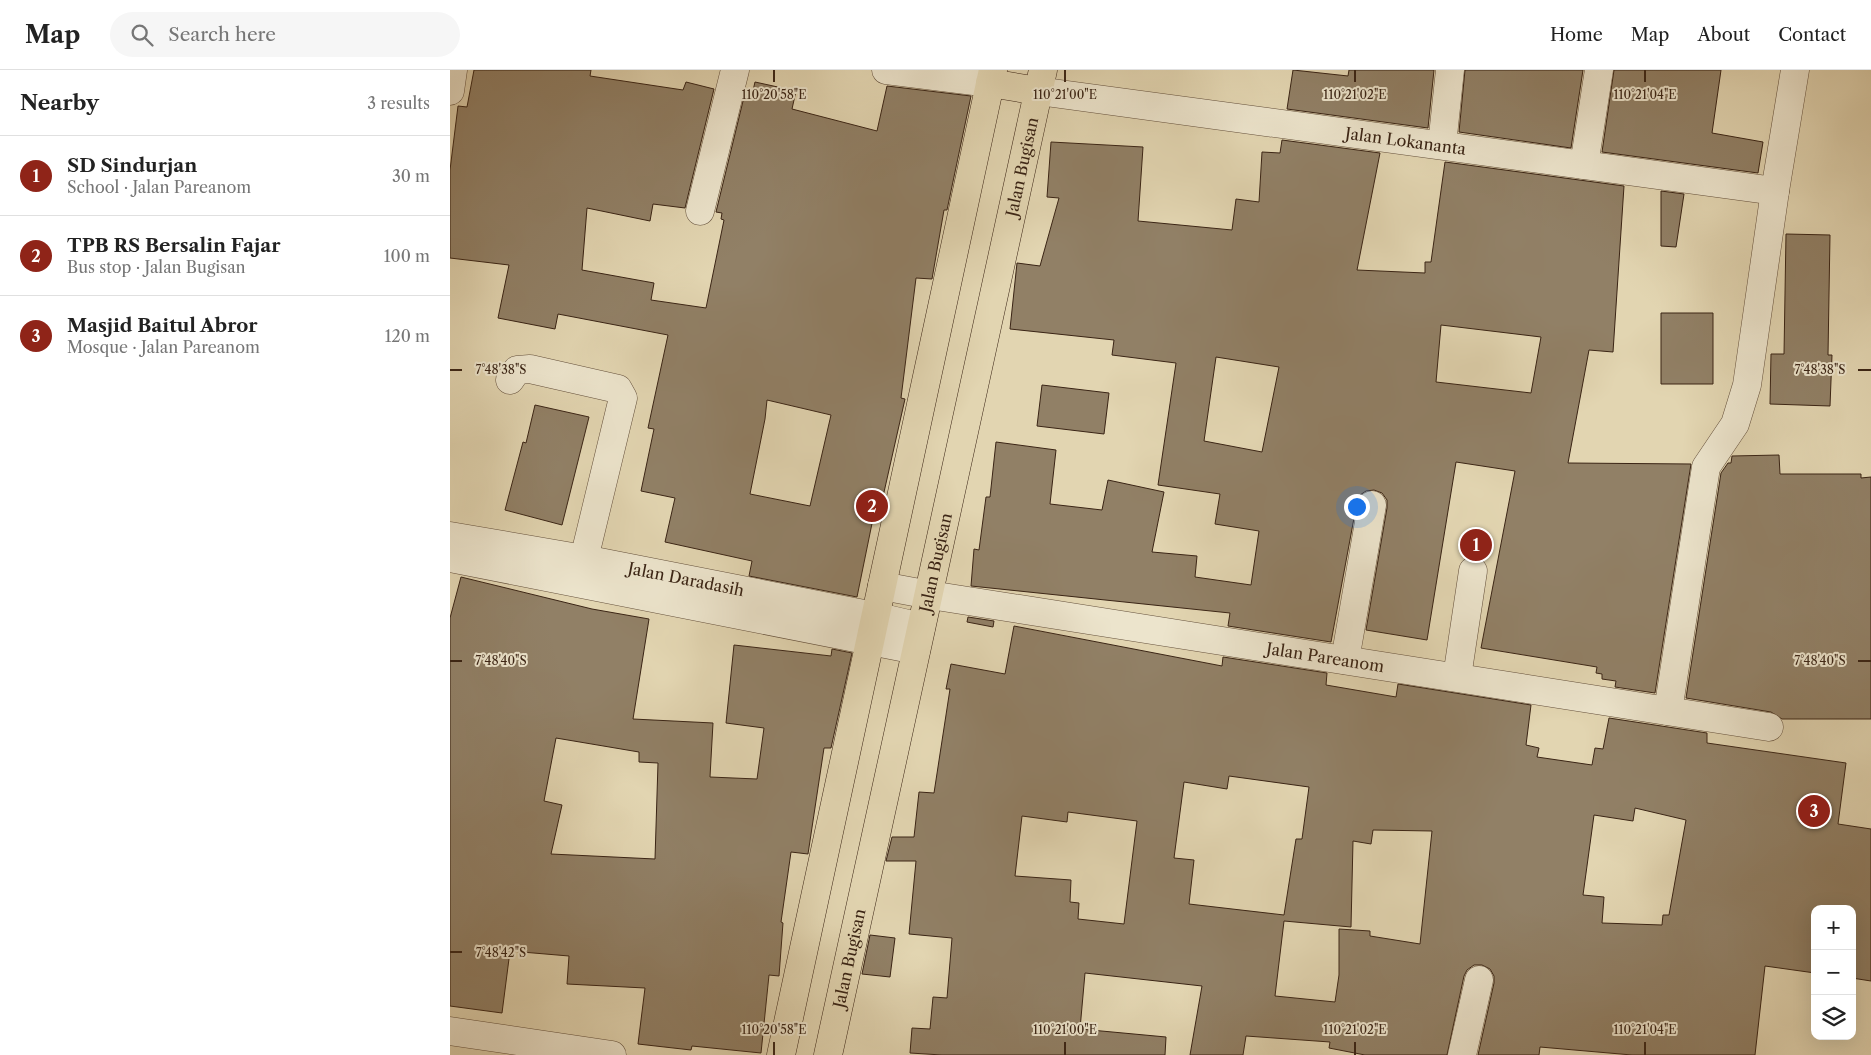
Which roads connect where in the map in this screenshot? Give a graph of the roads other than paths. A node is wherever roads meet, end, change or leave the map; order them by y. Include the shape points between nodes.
1 (453, 70) edge
2 (735, 70) edge
3 (886, 70) edge
4 (1450, 70) edge
5 (1599, 70) edge
6 (1795, 70) edge
7 (991, 76) edge
8 (1040, 80) edge
9 (450, 91) edge
10 (1442, 145) junction
11 (1584, 165) junction
12 (1774, 191) junction
13 (700, 211) dead end
14 (510, 380) dead end
15 (1372, 505) dead end
16 (450, 536) edge
17 (450, 558) edge
18 (584, 559) junction
19 (1473, 571) dead end
20 (882, 586) junction
21 (930, 595) junction
22 (871, 628) junction
23 (918, 639) junction
24 (1345, 660) junction
25 (1457, 677) junction
26 (1668, 711) junction
27 (1769, 726) dead end
28 (1479, 980) dead end
29 (450, 1031) edge
30 (612, 1055) edge
31 (781, 1055) edge
32 (828, 1055) edge
33 (1462, 1055) edge

1 - 9 street
2 - 13 street
3 - 7 street
4 - 10 street
5 - 11 street
6 - 12 street
7 - 8 main road
7 - 20 main road
8 - 10 street, Jalan Lokananta
8 - 21 main road, Jalan Bugisan
10 - 11 street, Jalan Lokananta
11 - 12 street, Jalan Lokananta
12 - 26 street via 1747,385 1735,424 1706,467
14 - 18 street via 517,370 530,369 618,389 623,398
15 - 24 street
16 - 18 street, Jalan Daradasih
17 - 22 street, Jalan Daradasih
18 - 22 street, Jalan Daradasih
19 - 25 street
20 - 21 street, Jalan Pareanom
20 - 22 main road
21 - 23 main road, Jalan Bugisan
21 - 24 street, Jalan Pareanom
22 - 23 street, Jalan Daradasih
22 - 31 main road
23 - 32 main road, Jalan Bugisan
24 - 25 street, Jalan Pareanom
25 - 26 street, Jalan Pareanom
26 - 27 street, Jalan Pareanom
28 - 33 street
29 - 30 street

